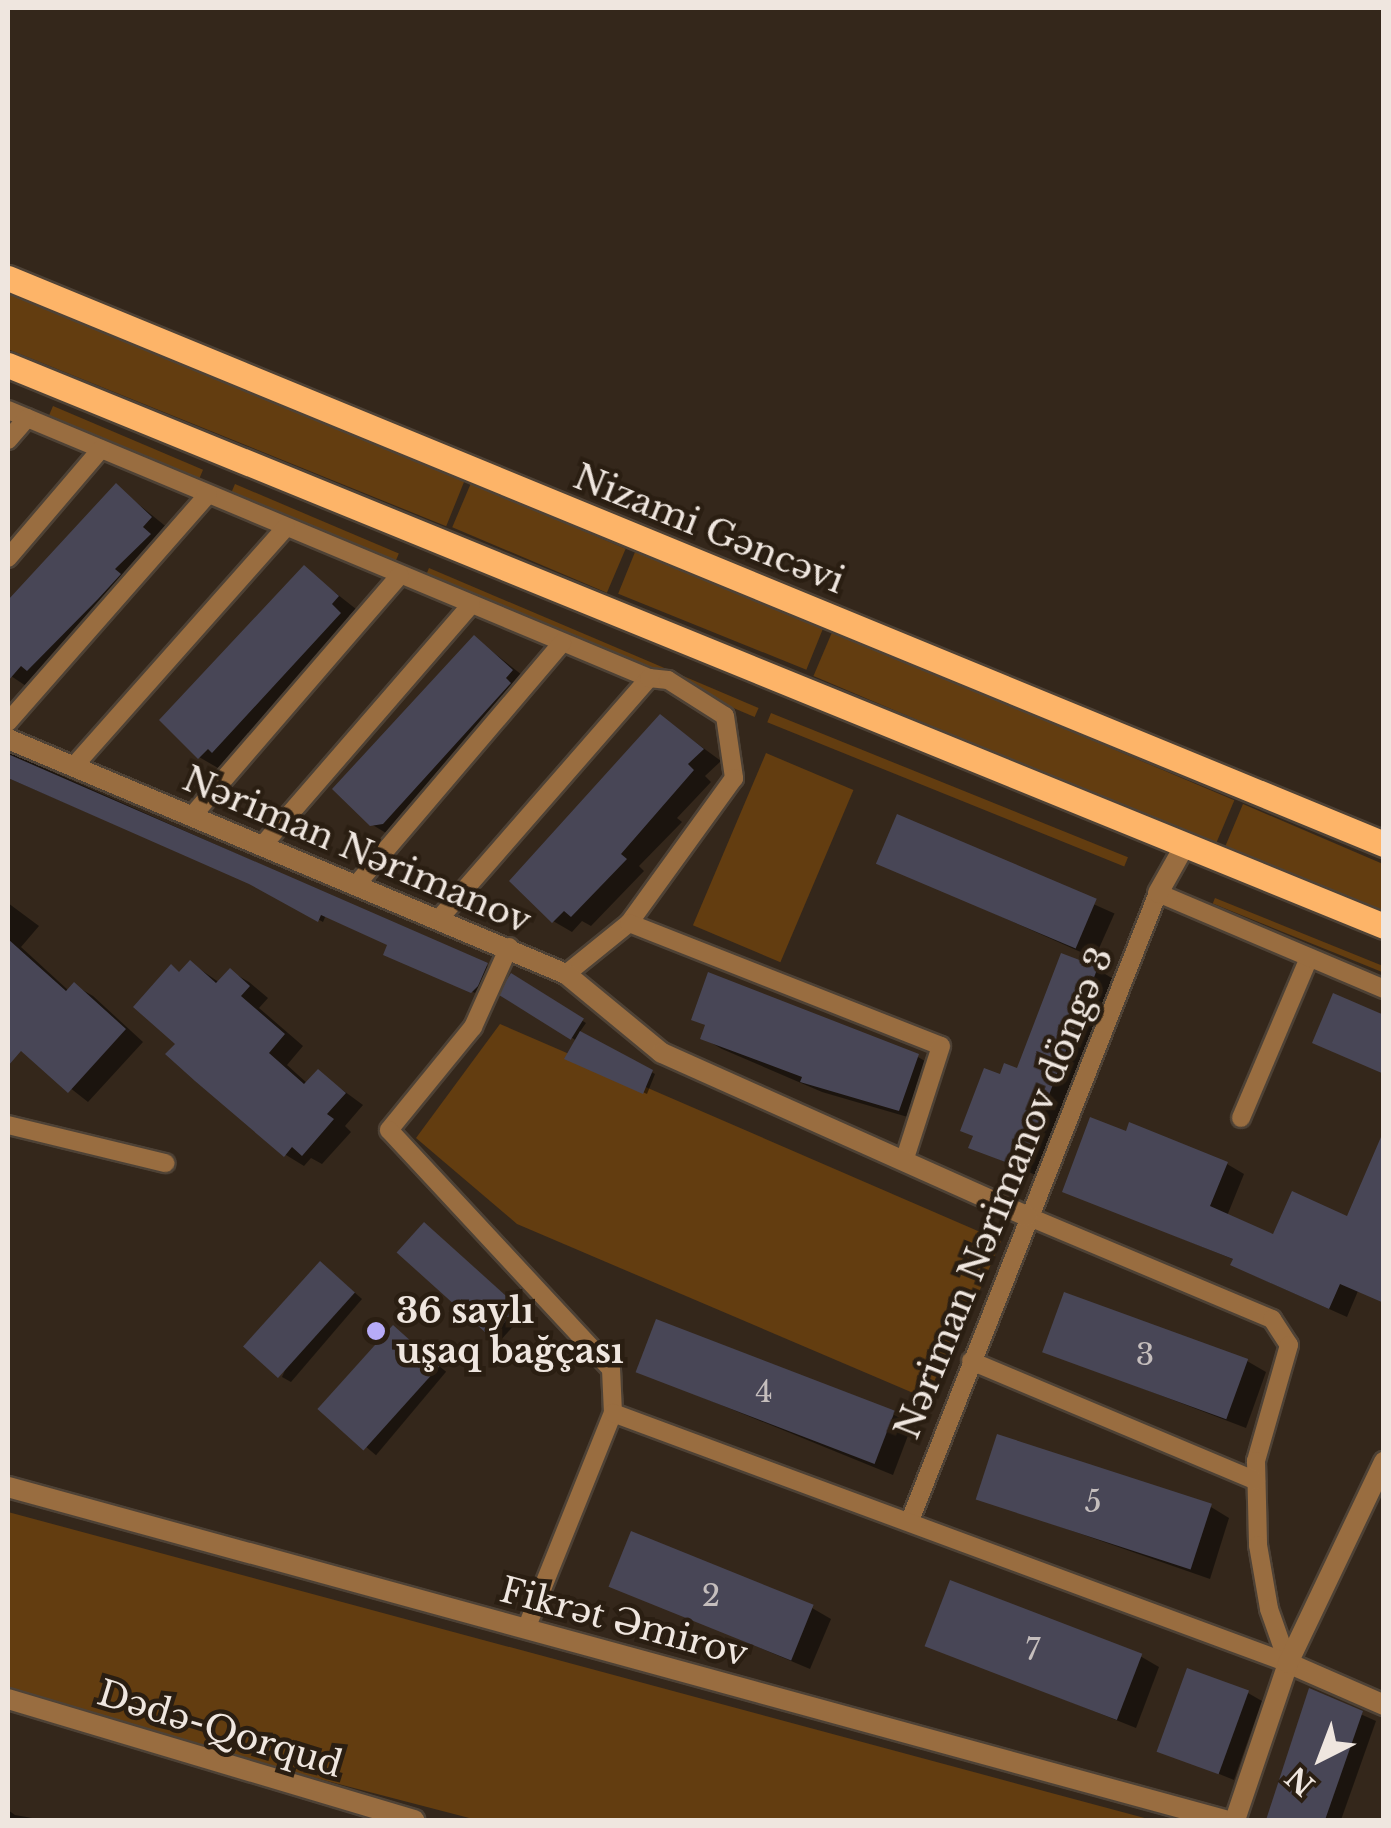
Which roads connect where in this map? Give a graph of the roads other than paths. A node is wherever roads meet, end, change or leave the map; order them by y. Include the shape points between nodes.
1 (8, 278) edge
2 (8, 365) edge
3 (8, 410) edge
4 (27, 418) junction
5 (8, 440) edge
6 (101, 449) junction
7 (208, 494) junction
8 (286, 527) junction
9 (8, 558) edge
10 (400, 575) junction
11 (471, 605) junction
12 (562, 643) junction
13 (649, 678) junction
14 (8, 722) edge
15 (8, 738) edge
16 (74, 766) junction
17 (192, 816) junction
18 (1384, 844) edge
19 (1185, 845) junction
20 (262, 846) junction
21 (356, 885) junction
22 (1158, 893) junction
23 (438, 920) junction
24 (628, 922) junction
25 (1384, 926) edge
26 (509, 948) junction
27 (1309, 958) junction
28 (566, 974) junction
29 (1384, 989) edge
30 (1241, 1118) dead end
31 (8, 1125) edge
32 (904, 1161) junction
33 (165, 1162) dead end
34 (1027, 1216) junction
35 (971, 1361) junction
36 (613, 1413) junction
37 (1384, 1462) edge
38 (1256, 1480) junction
39 (8, 1487) edge
40 (912, 1518) junction
41 (526, 1629) junction
42 (1288, 1664) junction
43 (8, 1699) edge
44 (1384, 1705) edge
45 (414, 1820) edge
46 (1224, 1820) edge
47 (1234, 1820) edge

1 - 18 main road, Nizami Gəncəvi
2 - 19 main road
3 - 4 lane
4 - 5 lane
4 - 6 lane
6 - 7 lane
6 - 9 lane
7 - 8 lane
7 - 14 lane
8 - 10 lane
8 - 16 lane
10 - 11 lane
10 - 17 lane
11 - 12 lane
11 - 20 lane
12 - 13 lane
12 - 21 lane
13 - 23 lane
13 - 24 lane via 668,680 724,716 734,778
15 - 16 street, Nəriman Nərimanov
16 - 17 street, Nəriman Nərimanov
17 - 20 street, Nəriman Nərimanov
19 - 22 street
19 - 25 main road
20 - 21 street, Nəriman Nərimanov
21 - 23 street, Nəriman Nərimanov
22 - 27 lane
22 - 34 lane, Nəriman Nərimanov döngə 3
23 - 26 street, Nəriman Nərimanov
24 - 28 lane
24 - 32 lane via 941,1046
26 - 28 street, Nəriman Nərimanov
26 - 36 lane via 473,1027 389,1130 610,1369
27 - 29 lane
27 - 30 lane
28 - 32 street, Nəriman Nərimanov via 662,1053
31 - 33 lane
32 - 34 street, Nəriman Nərimanov
34 - 35 lane, Nəriman Nərimanov döngə 3
34 - 38 lane via 1272,1319 1289,1345
35 - 38 lane
35 - 40 lane, Nəriman Nərimanov döngə 3
36 - 40 lane
36 - 41 lane
37 - 42 street
38 - 42 lane via 1269,1609
39 - 41 street, Fikrət Əmirov
40 - 42 lane
41 - 46 street, Fikrət Əmirov
42 - 44 street
42 - 47 street
43 - 45 street, Dədə-Qorqud

